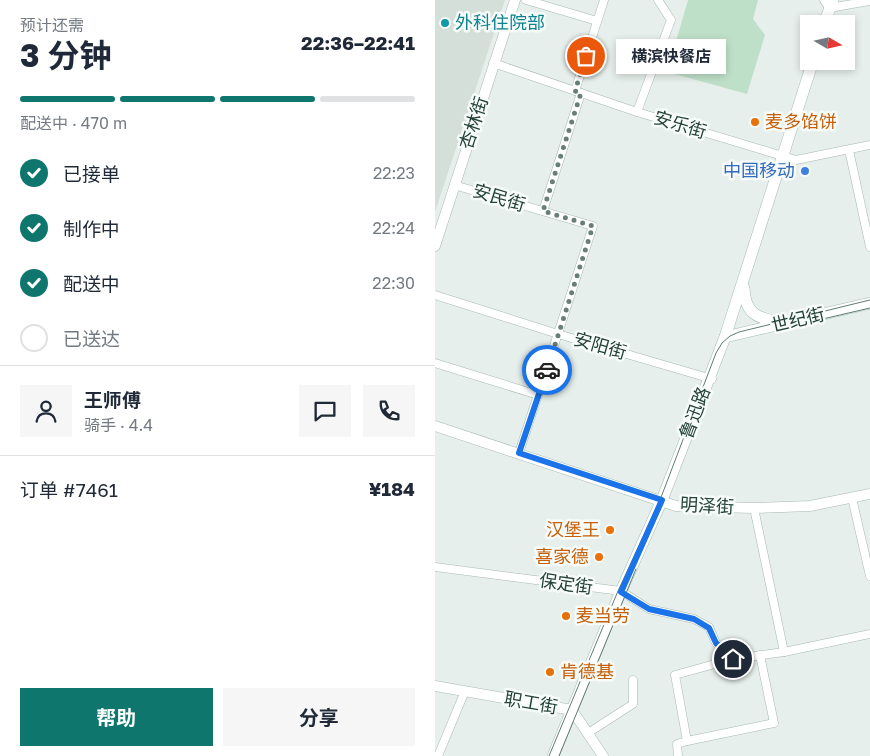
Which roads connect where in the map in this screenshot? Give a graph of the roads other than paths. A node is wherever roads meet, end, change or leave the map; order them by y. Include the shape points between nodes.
1 (515, 0) edge
2 (526, 0) edge
3 (604, 0) edge
4 (658, 0) edge
5 (870, 0) edge
6 (829, 2) edge
7 (826, 15) edge
8 (597, 22) junction
9 (493, 63) junction
10 (810, 70) edge
11 (578, 92) junction
12 (637, 112) junction
13 (870, 145) edge
14 (849, 150) junction
15 (783, 156) junction
16 (454, 185) junction
17 (543, 211) junction
18 (868, 224) edge
19 (435, 246) edge
20 (870, 247) edge
21 (743, 282) junction
22 (435, 295) edge
23 (870, 303) edge
24 (783, 323) junction
25 (558, 334) junction
26 (725, 337) junction
27 (435, 363) edge
28 (710, 378) junction
29 (538, 395) junction
30 (435, 426) edge
31 (519, 453) junction
32 (870, 494) edge
33 (852, 498) junction
34 (662, 500) junction
35 (754, 508) junction
36 (435, 567) edge
37 (870, 576) edge
38 (621, 592) junction
39 (870, 634) edge
40 (783, 652) junction
41 (760, 656) junction
42 (733, 659) junction
43 (633, 680) dead end
44 (435, 686) edge
45 (465, 691) junction
46 (572, 710) junction
47 (588, 733) junction
48 (687, 741) junction
49 (437, 756) edge
50 (553, 756) edge
51 (603, 756) edge
52 (679, 756) edge

1 - 9 street, 杏林街
2 - 8 street
3 - 8 street, 安民街
4 - 12 street via 671,20
5 - 6 street
6 - 7 main road
8 - 11 street, 安民街
9 - 11 street, 安乐街
9 - 16 street, 杏林街
10 - 15 main road, 鲁迅路
11 - 12 street, 安乐街
11 - 17 street, 安民街
12 - 15 street, 安乐街
13 - 14 street, 安乐街
14 - 15 street, 安乐街 via 796,160
14 - 18 street
15 - 21 main road, 鲁迅路
16 - 17 street, 安民街
16 - 19 street, 杏林街
17 - 25 street, 安民街 via 593,226
18 - 20 street
21 - 24 main road via 744,302 753,313 763,319
21 - 26 main road, 鲁迅路
22 - 25 street, 安阳街
23 - 24 main road, 世纪街
24 - 26 main road, 世纪街
25 - 28 street, 安阳街
25 - 29 street, 安民街
26 - 28 main road, 鲁迅路
27 - 29 street
28 - 34 main road, 鲁迅路
29 - 31 street, 安民街
30 - 31 street, 明泽街
31 - 34 street, 明泽街
32 - 33 street, 明泽街
33 - 35 street, 明泽街 via 810,506
33 - 37 street
34 - 35 street, 明泽街 via 677,506
34 - 38 main road, 鲁迅路
35 - 40 street
36 - 38 street, 保定街
38 - 42 street, 保定街 via 649,609 701,623 709,628 716,643
38 - 46 main road, 鲁迅路
39 - 40 street
40 - 41 street
41 - 42 street
41 - 48 street via 774,724
42 - 48 street via 675,675
43 - 47 street via 633,704
44 - 45 street, 职工街
45 - 46 street, 职工街
45 - 49 street
46 - 47 street, 职工街
46 - 50 main road, 鲁迅路
47 - 51 street, 职工街
48 - 52 street via 677,744

